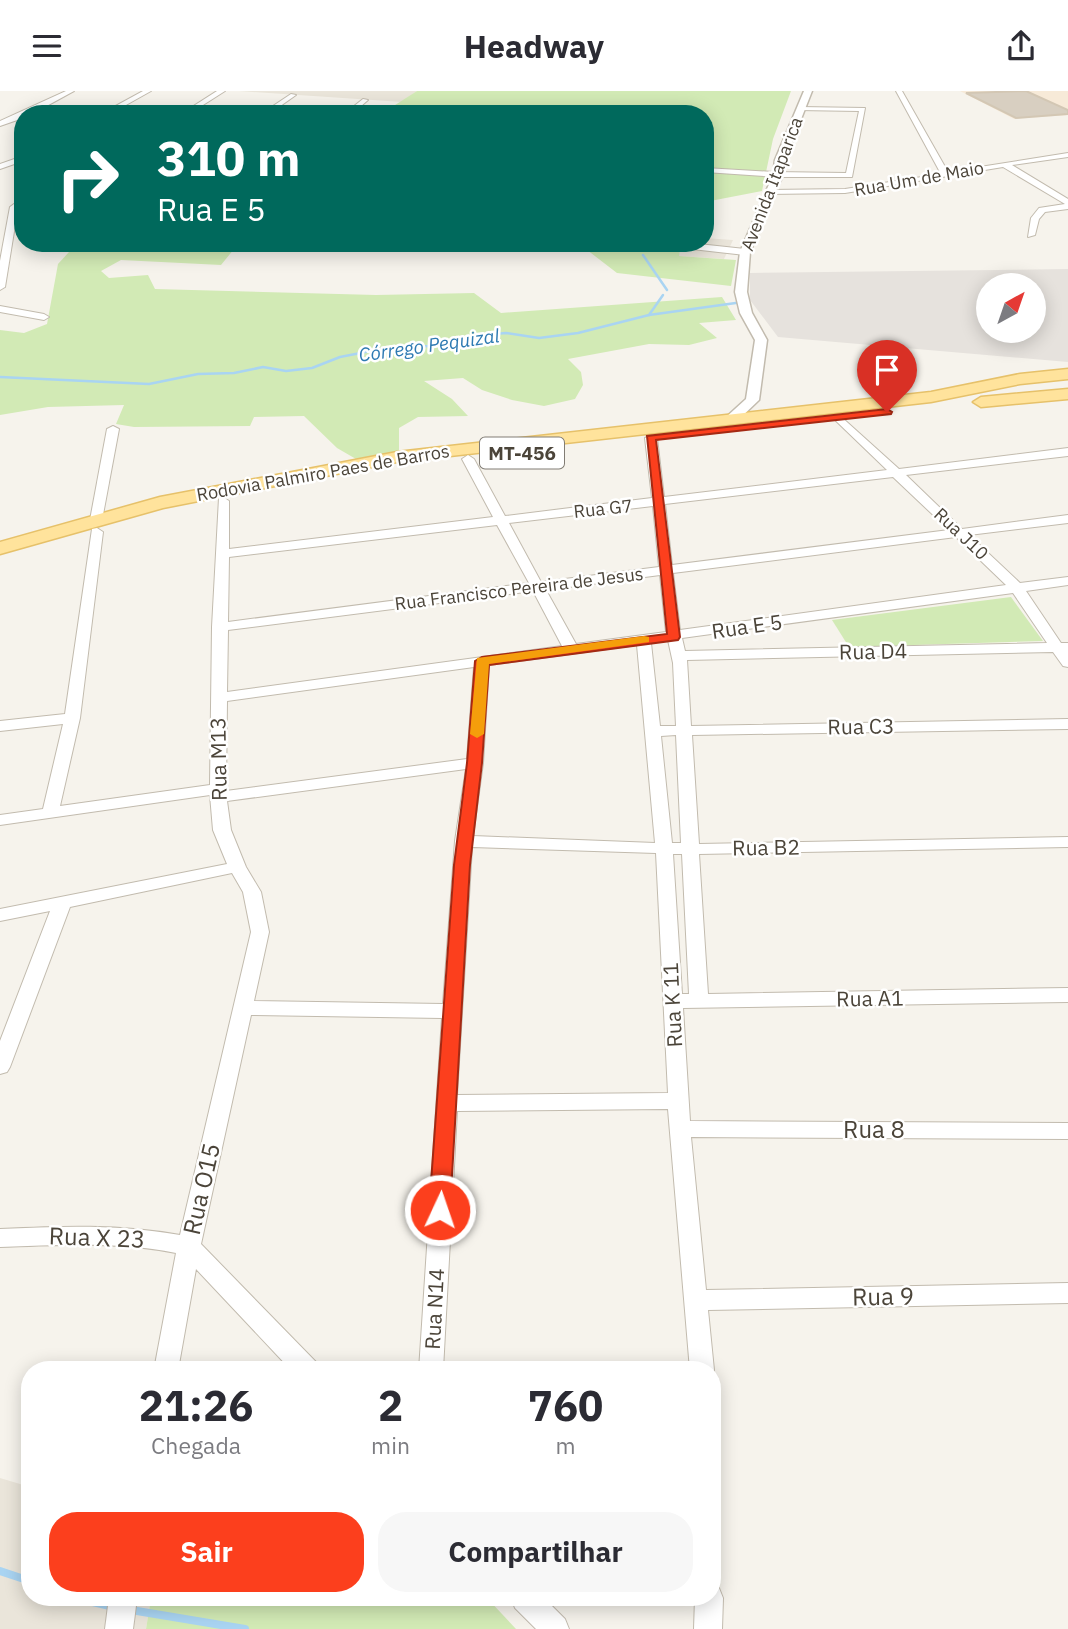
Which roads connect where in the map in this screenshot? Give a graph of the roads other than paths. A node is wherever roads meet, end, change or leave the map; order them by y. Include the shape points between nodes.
1 (71, 91) edge
2 (148, 91) edge
3 (222, 91) edge
4 (808, 91) edge
5 (899, 91) edge
6 (293, 95) dead end
7 (365, 100) dead end
8 (44, 105) edge
9 (121, 105) edge
10 (199, 105) edge
11 (278, 105) edge
12 (359, 105) edge
13 (800, 109) junction
14 (1068, 155) edge
15 (1004, 164) junction
16 (714, 170) edge
17 (778, 174) junction
18 (946, 174) junction
19 (770, 191) junction
20 (1068, 204) edge
21 (14, 224) edge
22 (1031, 235) dead end
23 (714, 242) edge
24 (714, 246) edge
25 (747, 248) junction
26 (0, 286) edge
27 (0, 309) edge
28 (44, 317) dead end
29 (1068, 374) edge
30 (1020, 379) junction
31 (1060, 395) edge
32 (752, 400) junction
33 (783, 413) junction
34 (838, 418) junction
35 (732, 419) junction
36 (113, 429) dead end
37 (651, 438) junction
38 (1068, 452) edge
39 (468, 459) junction
40 (894, 471) junction
41 (223, 501) junction
42 (657, 503) junction
43 (1068, 519) edge
44 (502, 520) junction
45 (96, 526) junction
46 (959, 533) junction
47 (0, 548) edge
48 (221, 554) junction
49 (0, 561) edge
50 (667, 569) junction
51 (1068, 581) edge
52 (538, 587) junction
53 (1017, 588) junction
54 (219, 627) junction
55 (674, 637) junction
56 (643, 640) junction
57 (1063, 647) edge
58 (571, 649) junction
59 (678, 656) junction
60 (482, 661) junction
61 (1068, 663) edge
62 (218, 698) junction
63 (72, 718) junction
64 (1068, 724) edge
65 (0, 726) edge
66 (682, 730) junction
67 (654, 731) junction
68 (475, 763) junction
69 (219, 793) junction
70 (51, 811) junction
71 (0, 820) edge
72 (464, 841) junction
73 (1068, 842) edge
74 (664, 848) junction
75 (690, 849) junction
76 (237, 867) junction
77 (64, 901) junction
78 (0, 915) edge
79 (1068, 995) edge
80 (673, 1001) junction
81 (699, 1002) junction
82 (244, 1008) junction
83 (452, 1011) junction
84 (0, 1066) edge
85 (678, 1101) junction
86 (445, 1103) junction
87 (680, 1129) junction
88 (1068, 1131) edge
89 (0, 1238) edge
90 (189, 1245) junction
91 (1068, 1293) edge
92 (697, 1300) junction
93 (168, 1361) edge
94 (299, 1361) edge
95 (431, 1361) edge
96 (701, 1361) edge
97 (122, 1606) edge
98 (533, 1606) edge
99 (709, 1606) edge
100 (118, 1629) edge
101 (555, 1629) edge
102 (708, 1629) edge

1 - 8 street
2 - 9 street
3 - 10 street
4 - 13 street, Avenida Itaparica
5 - 18 street
6 - 11 street
7 - 12 street
13 - 17 street, Avenida Itaparica
13 - 17 street via 863,109 849,175
14 - 15 street, Rua Um de Maio
15 - 18 street, Rua Um de Maio
15 - 20 street
16 - 17 street
17 - 19 street, Avenida Itaparica
18 - 19 street, Rua Um de Maio via 833,193
19 - 25 street, Avenida Itaparica
20 - 22 street via 1042,210
21 - 26 street
23 - 25 street
24 - 25 street
25 - 32 street, Avenida Itaparica via 741,292 746,313 761,339
27 - 28 street
29 - 30 main road, Rodovia Palmiro Paes de Barros / MT-456
30 - 31 main road via 1026,388
30 - 33 main road, Rodovia Palmiro Paes de Barros / MT-456 via 930,397
31 - 34 main road, Rodovia Palmiro Paes de Barros / MT-456
32 - 33 street
32 - 35 street
33 - 35 main road, Rodovia Palmiro Paes de Barros / MT-456
34 - 37 main road, Rodovia Palmiro Paes de Barros / MT-456
34 - 40 street, Rua J10
35 - 45 main road, Rodovia Palmiro Paes de Barros / MT-456 via 397,457 216,490
36 - 45 street
37 - 39 main road, Rodovia Palmiro Paes de Barros / MT-456
37 - 42 street, Rua K 11
38 - 40 street, Rua G7
39 - 41 main road, Rodovia Palmiro Paes de Barros / MT-456
39 - 44 street
40 - 42 street, Rua G7
40 - 46 street, Rua J10
41 - 45 main road, Rodovia Palmiro Paes de Barros / MT-456
41 - 48 street, Rua M13
42 - 44 street, Rua G7
42 - 50 street, Rua K 11
43 - 46 street, Rua Francisco Pereira de Jesus
44 - 48 street, Rua G7
44 - 52 street
45 - 47 main road, Rodovia Palmiro Paes de Barros / MT-456
45 - 49 main road, Rodovia Palmiro Paes de Barros / MT-456
45 - 63 street
46 - 50 street, Rua Francisco Pereira de Jesus
46 - 53 street, Rua J10
48 - 54 street, Rua M13
50 - 52 street, Rua Francisco Pereira de Jesus
50 - 55 street, Rua K 11
51 - 53 street, Rua E 5
52 - 54 street, Rua Francisco Pereira de Jesus
52 - 58 street
53 - 55 street, Rua E 5
53 - 57 street, Rua J10
54 - 62 street, Rua M13
55 - 56 street, Rua E 5
55 - 59 street, Rua K 11
56 - 58 street, Rua E 5
56 - 67 street, Rua K 11
57 - 59 street, Rua D4
57 - 61 street, Rua J10
58 - 60 street, Rua E 5
59 - 66 street, Rua K 11
60 - 62 street, Rua E 5
60 - 68 street, Rua N14
62 - 69 street, Rua M13
63 - 65 street
63 - 70 street
64 - 66 street, Rua C3
66 - 67 street, Rua C3
66 - 75 street, Rua K 11
67 - 74 street, Rua K 11
68 - 69 street
68 - 72 street, Rua N14
69 - 70 street
69 - 76 street, Rua M13 via 222,830
70 - 71 street
72 - 74 street, Rua B2
72 - 83 street, Rua N14
73 - 75 street, Rua B2
74 - 75 street, Rua B2
74 - 80 street, Rua K 11
75 - 81 street, Rua K 11
76 - 77 street
76 - 82 street, Rua M13 via 252,892 260,932
77 - 78 street
77 - 84 street
79 - 81 street, Rua A1
80 - 81 street, Rua A1
80 - 85 street, Rua K 11
82 - 83 street
82 - 90 street, Rua O15
83 - 86 street, Rua N14
85 - 86 street
85 - 87 street, Rua K 11
86 - 95 street, Rua N14
87 - 88 street, Rua 8
87 - 92 street, Rua K 11
89 - 90 street, Rua X 23 via 130,1237
90 - 93 street, Rua O15
90 - 94 street
91 - 92 street, Rua 9
92 - 96 street, Rua K 11
97 - 100 street
98 - 101 street
99 - 102 street

